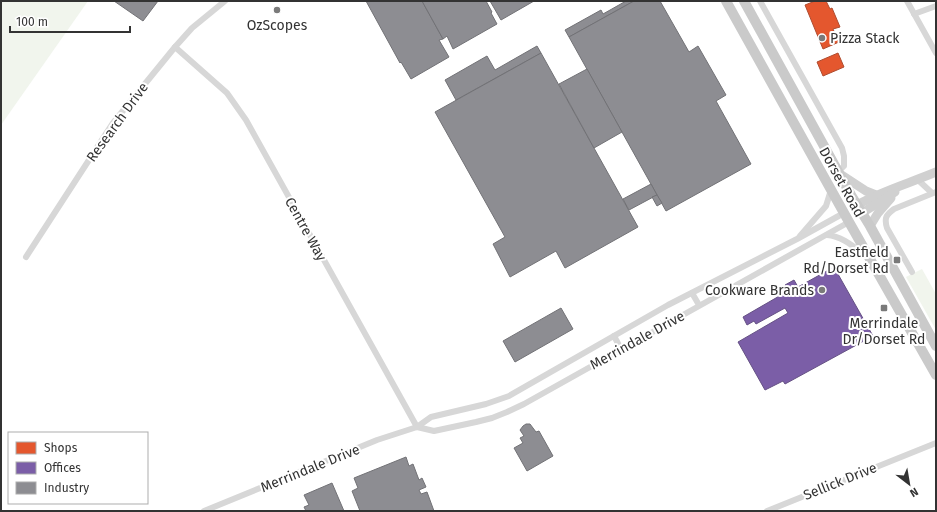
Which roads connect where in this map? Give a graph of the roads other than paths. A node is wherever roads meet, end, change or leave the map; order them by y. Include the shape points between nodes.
1 (224, 1) edge
2 (726, 1) edge
3 (744, 1) edge
4 (760, 1) edge
5 (906, 1) edge
6 (936, 6) edge
7 (914, 14) junction
8 (175, 47) junction
9 (936, 53) edge
10 (936, 172) edge
11 (839, 173) junction
12 (917, 180) junction
13 (908, 184) junction
14 (831, 190) junction
15 (896, 192) junction
16 (934, 193) edge
17 (876, 195) junction
18 (860, 209) junction
19 (846, 218) junction
20 (870, 226) junction
21 (827, 235) junction
22 (798, 239) junction
23 (26, 257) dead end
24 (870, 260) junction
25 (912, 272) dead end
26 (692, 293) junction
27 (699, 305) junction
28 (614, 336) junction
29 (936, 346) edge
30 (621, 349) junction
31 (936, 375) edge
32 (417, 428) junction
33 (936, 443) edge
34 (204, 511) edge
35 (767, 511) edge

1 - 8 street, Research Drive via 192,28
2 - 14 main road, Dorset Road
3 - 11 main road, Dorset Road
4 - 11 street via 842,148 844,166
5 - 7 street
6 - 7 street
7 - 9 street
8 - 23 street, Research Drive via 113,123
8 - 32 street, Centre Way via 227,93 246,120
10 - 12 main road
11 - 17 main road
11 - 18 main road, Dorset Road
12 - 13 main road
12 - 16 street
13 - 15 main road
13 - 17 main road
14 - 19 main road, Dorset Road
14 - 22 street via 826,206
15 - 18 main road
15 - 20 main road
16 - 25 street via 894,209 889,212 885,221
17 - 18 main road
18 - 19 main road
18 - 20 main road, Dorset Road
19 - 21 street, Merrindale Drive
19 - 22 street, Merrindale Drive
19 - 24 main road, Dorset Road
20 - 29 main road, Dorset Road
21 - 24 street via 842,239
21 - 27 street, Merrindale Drive
22 - 26 street, Merrindale Drive
24 - 31 main road, Dorset Road
26 - 27 street
26 - 28 street, Merrindale Drive
27 - 30 street, Merrindale Drive
28 - 30 street
28 - 32 street, Merrindale Drive via 508,396 431,417
30 - 32 street, Merrindale Drive via 524,404 492,418 434,431
32 - 34 street, Merrindale Drive via 377,440
33 - 35 street, Sellick Drive

